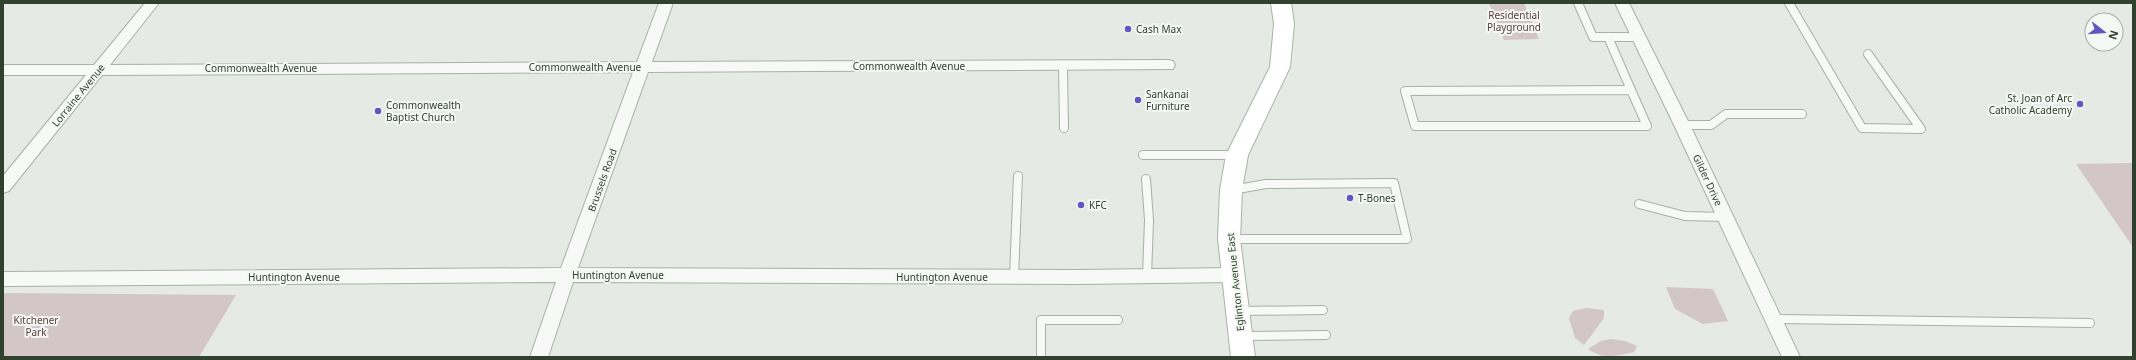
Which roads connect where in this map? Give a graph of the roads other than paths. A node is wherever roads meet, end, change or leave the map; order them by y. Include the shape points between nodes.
1 (152, 3) edge
2 (666, 3) edge
3 (1280, 3) edge
4 (1578, 3) edge
5 (1622, 3) edge
6 (1789, 3) edge
7 (1608, 37) junction
8 (1639, 37) junction
9 (1868, 54) dead end
10 (1168, 65) dead end
11 (1063, 66) junction
12 (643, 67) junction
13 (3, 70) edge
14 (98, 70) junction
15 (1632, 90) junction
16 (1802, 114) dead end
17 (1682, 125) junction
18 (1064, 128) dead end
19 (1143, 155) dead end
20 (1237, 155) junction
21 (1018, 176) dead end
22 (1146, 179) dead end
23 (3, 187) edge
24 (1231, 190) junction
25 (1639, 204) dead end
26 (1725, 216) junction
27 (1229, 239) junction
28 (567, 275) junction
29 (1233, 275) junction
30 (1147, 276) junction
31 (1014, 277) junction
32 (3, 278) edge
33 (1323, 310) dead end
34 (1238, 311) junction
35 (1118, 320) dead end
36 (1773, 320) junction
37 (2090, 323) dead end
38 (1326, 335) dead end
39 (1242, 347) edge
40 (539, 357) edge
41 (1041, 357) edge
42 (1791, 357) edge

1 - 14 street, Lorraine Avenue
2 - 12 street, Brussels Road
3 - 20 main road, Eglinton Avenue East via 1284,24 1280,68
4 - 7 lane via 1593,37
5 - 8 street, Gilder Drive
6 - 9 lane via 1862,128 1921,129
7 - 8 lane
7 - 15 lane
8 - 17 street, Gilder Drive
10 - 11 street, Commonwealth Avenue
11 - 12 street, Commonwealth Avenue
11 - 18 lane
12 - 14 street, Commonwealth Avenue
12 - 28 street, Brussels Road
13 - 14 street, Commonwealth Avenue
14 - 23 street, Lorraine Avenue
15 - 15 lane via 1647,126 1415,126 1405,91
16 - 17 lane via 1726,114 1711,126
17 - 26 street, Gilder Drive
19 - 20 lane
20 - 24 main road, Eglinton Avenue East
21 - 31 lane
22 - 30 lane via 1149,220
24 - 27 main road, Eglinton Avenue East
24 - 27 lane via 1266,184 1394,183 1408,239
25 - 26 lane via 1685,216
26 - 36 street, Gilder Drive
27 - 29 main road, Eglinton Avenue East
28 - 31 street, Huntington Avenue
28 - 32 street, Huntington Avenue
28 - 40 street, Brussels Road
29 - 30 street, Huntington Avenue
29 - 34 main road, Eglinton Avenue East
30 - 31 street, Huntington Avenue
33 - 34 lane
34 - 39 main road, Eglinton Avenue East
35 - 41 lane via 1041,320
36 - 37 lane
36 - 42 street, Gilder Drive
38 - 39 lane

